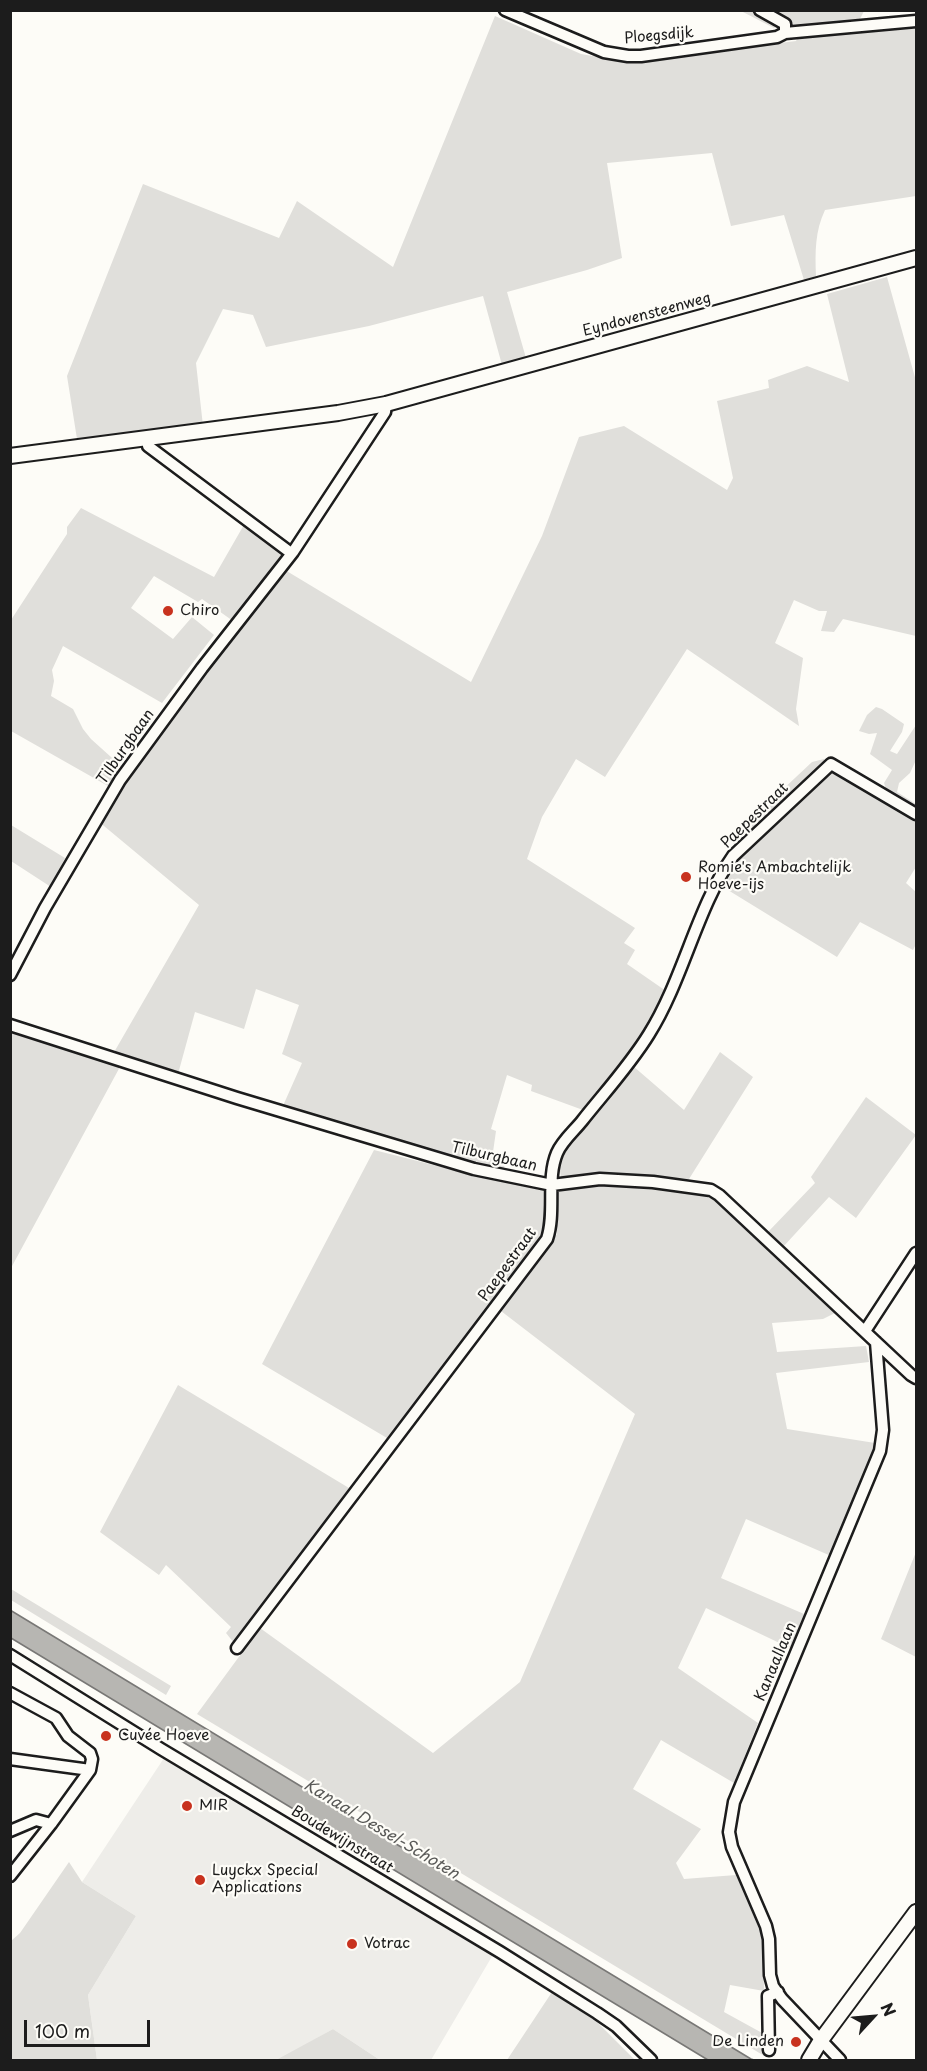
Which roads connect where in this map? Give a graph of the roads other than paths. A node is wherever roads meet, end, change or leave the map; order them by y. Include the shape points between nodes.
1 (505, 10) edge
2 (760, 10) edge
3 (916, 21) edge
4 (785, 33) junction
5 (916, 258) edge
6 (386, 404) junction
7 (147, 438) junction
8 (10, 456) edge
9 (291, 553) junction
10 (916, 814) edge
11 (10, 975) edge
12 (10, 1025) edge
13 (552, 1185) junction
14 (916, 1253) edge
15 (864, 1331) junction
16 (876, 1342) junction
17 (916, 1378) edge
18 (237, 1648) dead end
19 (10, 1655) edge
20 (10, 1693) edge
21 (10, 1759) edge
22 (90, 1770) junction
23 (51, 1824) junction
24 (10, 1832) edge
25 (10, 1876) edge
26 (916, 1912) edge
27 (778, 1992) junction
28 (821, 2040) junction
29 (769, 2050) dead end
30 (651, 2061) edge
31 (809, 2061) edge
32 (840, 2061) edge

1 - 4 street, Ploegsdijk via 604,52 628,56
2 - 4 street via 785,24
3 - 4 street, Ploegsdijk
5 - 6 street, Eyndovensteenweg
6 - 7 street, Eyndovensteenweg
6 - 9 street via 385,412
7 - 8 street, Eyndovensteenweg
7 - 9 street via 148,446
9 - 11 street, Tilburgbaan via 120,780
10 - 13 street, Paepestraat via 831,764 733,856 651,1032 561,1146
12 - 13 street, Tilburgbaan via 395,1147
13 - 15 street, Tilburgbaan via 600,1179 711,1190
13 - 18 street, Paepestraat via 547,1239
14 - 15 street
15 - 16 street, Tilburgbaan
16 - 17 street, Tilburgbaan
16 - 27 street, Kanaallaan via 883,1430 880,1451 760,1735 730,1819 732,1847 766,1926 770,1975
19 - 30 street, Boudewijnstraat via 597,2013
20 - 22 street via 56,1718 68,1736 90,1753
21 - 22 street
22 - 23 street
23 - 24 street via 36,1820
23 - 25 street
26 - 28 street
27 - 28 street, Kanaallaan
27 - 29 street via 768,1996
28 - 31 street
28 - 32 street, Kanaallaan

